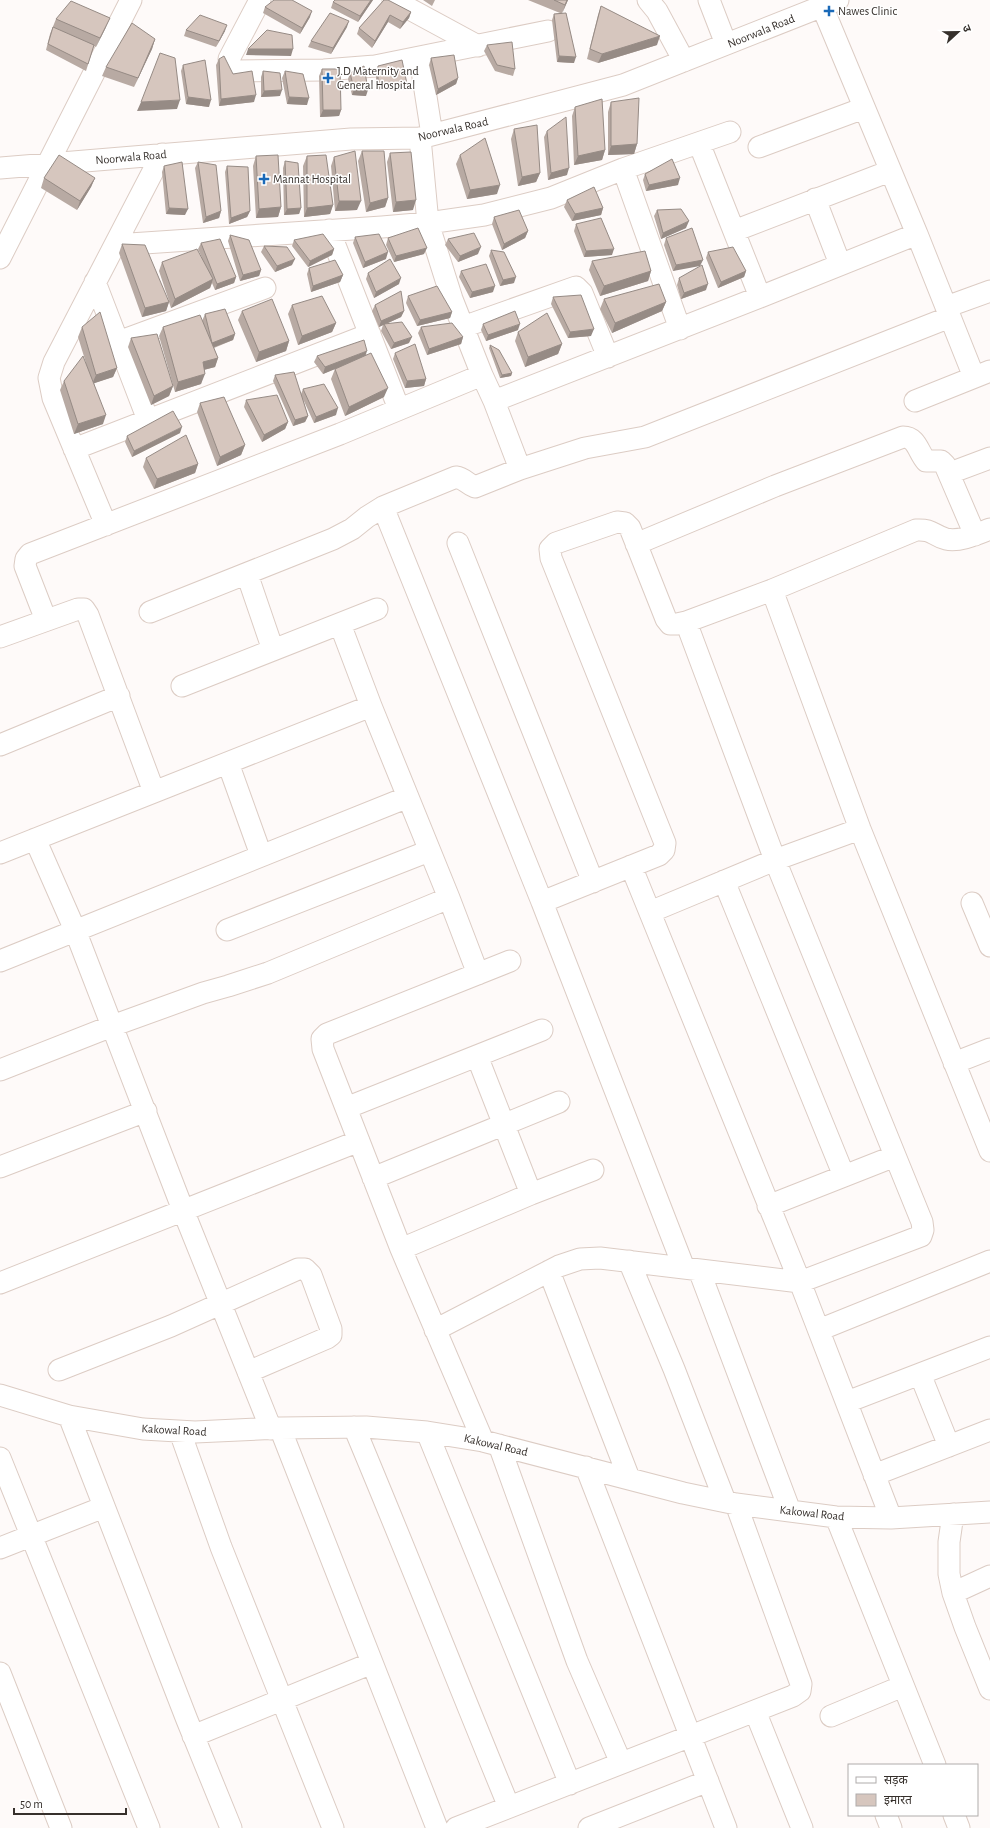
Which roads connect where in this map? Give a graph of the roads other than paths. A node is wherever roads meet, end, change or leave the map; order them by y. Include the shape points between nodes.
1 (131, 0) edge
2 (259, 0) edge
3 (393, 0) edge
4 (648, 0) edge
5 (709, 0) edge
6 (830, 3) edge
7 (548, 32) dead end
8 (726, 44) junction
9 (478, 46) junction
10 (420, 58) junction
11 (684, 61) junction
12 (864, 108) junction
13 (730, 132) dead end
14 (426, 137) junction
15 (699, 142) junction
16 (759, 147) dead end
17 (162, 154) junction
18 (50, 163) junction
19 (0, 168) edge
20 (623, 169) junction
21 (890, 171) junction
22 (815, 199) junction
23 (428, 223) junction
24 (329, 230) junction
25 (734, 231) junction
26 (917, 234) junction
27 (115, 245) junction
28 (0, 258) edge
29 (840, 264) junction
30 (95, 282) junction
31 (266, 288) dead end
32 (990, 291) edge
33 (760, 297) junction
34 (948, 312) junction
35 (463, 327) junction
36 (680, 330) junction
37 (370, 334) junction
38 (118, 342) junction
39 (608, 357) junction
40 (982, 374) edge
41 (482, 375) junction
42 (494, 401) junction
43 (915, 401) dead end
44 (399, 409) junction
45 (148, 420) junction
46 (74, 449) junction
47 (990, 458) edge
48 (520, 469) junction
49 (950, 473) junction
50 (383, 507) junction
51 (106, 525) junction
52 (982, 532) edge
53 (458, 543) dead end
54 (636, 544) junction
55 (247, 574) junction
56 (772, 590) junction
57 (377, 609) dead end
58 (150, 612) dead end
59 (46, 620) junction
60 (686, 622) junction
61 (340, 624) junction
62 (0, 637) edge
63 (273, 650) junction
64 (182, 686) dead end
65 (119, 696) junction
66 (371, 706) junction
67 (0, 745) edge
68 (228, 763) junction
69 (154, 792) junction
70 (408, 797) junction
71 (860, 829) junction
72 (35, 839) junction
73 (429, 851) junction
74 (0, 853) edge
75 (261, 855) junction
76 (775, 860) junction
77 (631, 866) junction
78 (724, 881) junction
79 (593, 882) junction
80 (449, 898) junction
81 (542, 902) junction
82 (972, 903) dead end
83 (650, 912) junction
84 (75, 930) junction
85 (227, 930) dead end
86 (988, 935) edge
87 (0, 961) edge
88 (510, 961) dead end
89 (478, 974) junction
90 (112, 1026) junction
91 (542, 1030) dead end
92 (990, 1049) edge
93 (477, 1056) junction
94 (954, 1063) junction
95 (0, 1070) edge
96 (559, 1102) dead end
97 (346, 1108) junction
98 (146, 1111) junction
99 (504, 1125) junction
100 (359, 1142) junction
101 (990, 1151) edge
102 (895, 1156) junction
103 (0, 1167) edge
104 (593, 1170) dead end
105 (844, 1176) junction
106 (373, 1178) junction
107 (531, 1194) junction
108 (768, 1206) junction
109 (183, 1210) junction
110 (401, 1249) junction
111 (629, 1261) junction
112 (990, 1261) edge
113 (692, 1269) junction
114 (549, 1271) junction
115 (800, 1282) junction
116 (0, 1283) edge
117 (221, 1303) junction
118 (435, 1330) junction
119 (819, 1330) junction
120 (990, 1347) edge
121 (59, 1370) dead end
122 (248, 1372) junction
123 (920, 1374) junction
124 (0, 1395) edge
125 (846, 1402) junction
126 (69, 1416) junction
127 (354, 1427) junction
128 (275, 1428) junction
129 (990, 1430) edge
130 (180, 1432) junction
131 (427, 1432) junction
132 (491, 1443) junction
133 (949, 1446) junction
134 (0, 1458) edge
135 (586, 1467) junction
136 (874, 1475) junction
137 (629, 1478) junction
138 (730, 1503) junction
139 (104, 1507) junction
140 (790, 1511) junction
141 (990, 1512) edge
142 (953, 1514) junction
143 (836, 1516) junction
144 (891, 1518) junction
145 (32, 1535) junction
146 (0, 1548) edge
147 (990, 1576) edge
148 (953, 1593) junction
149 (372, 1663) junction
150 (0, 1673) edge
151 (903, 1686) junction
152 (990, 1688) edge
153 (281, 1701) junction
154 (755, 1711) junction
155 (832, 1716) dead end
156 (690, 1735) junction
157 (193, 1736) junction
158 (621, 1763) junction
159 (933, 1764) edge
160 (708, 1781) junction
161 (570, 1784) junction
162 (509, 1807) junction
163 (886, 1816) edge
164 (954, 1816) edge
165 (628, 1821) edge
166 (61, 1828) edge
167 (149, 1828) edge
168 (231, 1828) edge
169 (333, 1828) edge
170 (437, 1828) edge
171 (456, 1828) edge
172 (589, 1828) edge
173 (726, 1828) edge
174 (802, 1828) edge
175 (891, 1828) edge
176 (959, 1828) edge

1 - 18 street
2 - 10 street via 229,59 229,64 235,71 324,70 375,66
3 - 9 street
4 - 11 street via 657,11
5 - 8 street
6 - 8 street, Noorwala Road
6 - 12 street
7 - 9 street
8 - 11 street, Noorwala Road
9 - 10 street
10 - 14 street
11 - 14 street, Noorwala Road via 623,85
12 - 16 street
12 - 21 street
13 - 15 street
14 - 17 street, Noorwala Road via 351,139
14 - 23 street
15 - 20 street
15 - 25 street
17 - 18 street, Noorwala Road
17 - 27 street
18 - 19 street, Noorwala Road
18 - 28 street
20 - 23 street via 551,198 484,215
20 - 36 street
21 - 22 street
21 - 26 street
22 - 25 street
22 - 29 street
23 - 24 street
23 - 35 street
24 - 27 street
24 - 37 street
25 - 33 street
26 - 29 street
26 - 34 street
27 - 30 street
29 - 33 street
30 - 38 street
30 - 46 street via 54,362 49,378 53,398
31 - 38 street
32 - 34 street
33 - 36 street
34 - 40 street
34 - 48 street via 644,437 585,448
35 - 39 street via 576,287 582,293
35 - 41 street
36 - 39 street
37 - 44 street
37 - 45 street
38 - 45 street
39 - 42 street
40 - 43 street
41 - 42 street
41 - 44 street
42 - 48 street
44 - 51 street
45 - 46 street
46 - 51 street
47 - 49 street
48 - 50 street via 475,487 456,477
49 - 52 street
49 - 54 street via 941,461 926,461 913,440 903,437 775,486
50 - 55 street via 333,539
50 - 81 street
51 - 59 street via 30,554 26,560 25,566
52 - 56 street via 953,540 928,529 916,530
53 - 79 street
54 - 60 street via 666,619 670,624
54 - 77 street via 630,528 625,523 617,522 556,542 550,549 551,558 665,843 664,850 659,855
55 - 58 street
55 - 63 street
56 - 60 street
56 - 71 street
57 - 61 street
59 - 62 street
59 - 65 street via 84,609
60 - 76 street
61 - 63 street
61 - 66 street
63 - 64 street
65 - 67 street
65 - 69 street
66 - 68 street
66 - 70 street
68 - 69 street
68 - 75 street
69 - 72 street
70 - 73 street
70 - 75 street
71 - 76 street
71 - 94 street
72 - 74 street
72 - 84 street
73 - 80 street
73 - 85 street
75 - 84 street
76 - 78 street
76 - 102 street
77 - 79 street
77 - 83 street
78 - 83 street
78 - 105 street
79 - 81 street
80 - 89 street
80 - 90 street via 268,972
81 - 113 street
82 - 86 street
83 - 108 street
84 - 87 street
84 - 90 street
88 - 89 street
89 - 97 street via 327,1034 322,1039 323,1049
90 - 95 street
90 - 98 street
91 - 93 street
92 - 94 street
93 - 97 street
93 - 99 street
94 - 101 street
96 - 99 street
97 - 100 street
98 - 103 street
98 - 109 street
99 - 106 street
99 - 107 street
100 - 106 street
100 - 109 street
102 - 105 street
102 - 115 street via 922,1222 921,1236
104 - 107 street
105 - 108 street
106 - 110 street
107 - 110 street
108 - 115 street
109 - 116 street
109 - 117 street
110 - 118 street
111 - 113 street
111 - 114 street via 580,1259
111 - 138 street
112 - 119 street
113 - 115 street
113 - 140 street
114 - 118 street
114 - 137 street
115 - 119 street
117 - 121 street via 171,1326
117 - 122 street
117 - 122 street via 298,1269 305,1269 310,1275 332,1329 331,1335 327,1338
118 - 132 street
119 - 125 street
120 - 123 street
122 - 128 street
123 - 125 street
123 - 133 street
124 - 126 street, Kakowal Road
125 - 136 street
126 - 130 street, Kakowal Road via 143,1429
126 - 139 street
127 - 128 street, Kakowal Road
127 - 131 street, Kakowal Road
127 - 162 street
128 - 130 street, Kakowal Road
128 - 149 street
129 - 133 street
130 - 153 street via 221,1547
131 - 132 street, Kakowal Road
131 - 161 street
132 - 135 street, Kakowal Road
132 - 158 street via 577,1661
133 - 136 street
134 - 145 street
135 - 137 street, Kakowal Road
135 - 156 street
136 - 144 street
137 - 138 street, Kakowal Road
138 - 140 street, Kakowal Road
138 - 154 street via 801,1684 800,1691 794,1696
139 - 145 street
139 - 157 street
140 - 143 street, Kakowal Road
141 - 142 street, Kakowal Road
142 - 144 street, Kakowal Road
142 - 148 street via 949,1542 949,1574
143 - 144 street, Kakowal Road
143 - 151 street
145 - 146 street
145 - 167 street
147 - 148 street
148 - 152 street
149 - 153 street
149 - 170 street
150 - 166 street
151 - 155 street
151 - 159 street
153 - 157 street
153 - 169 street
154 - 156 street
154 - 174 street
156 - 158 street
156 - 160 street
157 - 168 street
158 - 161 street
160 - 165 street
160 - 173 street
161 - 162 street
162 - 171 street
163 - 175 street
164 - 176 street
165 - 172 street

